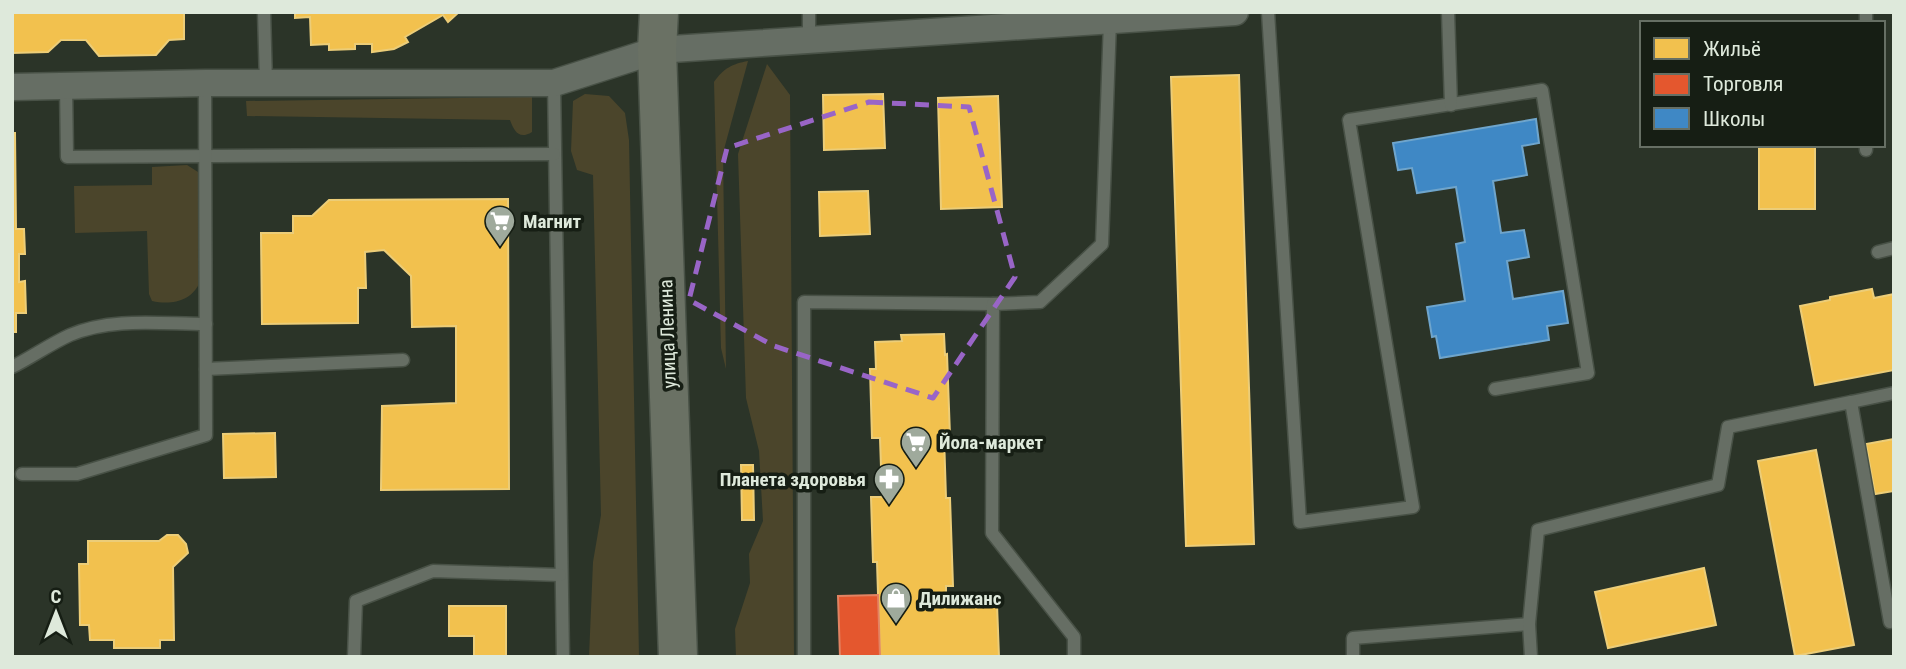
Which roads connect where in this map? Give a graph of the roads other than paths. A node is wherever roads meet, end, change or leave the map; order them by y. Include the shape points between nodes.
1 (264, 12) edge
2 (659, 12) edge
3 (809, 12) edge
4 (1235, 12) edge
5 (1268, 12) edge
6 (1448, 12) edge
7 (962, 21) edge
8 (1110, 21) junction
9 (809, 42) junction
10 (657, 50) junction
11 (205, 83) junction
12 (266, 83) junction
13 (554, 83) junction
14 (66, 85) junction
15 (12, 87) edge
16 (1451, 105) junction
17 (554, 154) junction
18 (205, 156) junction
19 (1894, 248) edge
20 (1878, 252) dead end
21 (993, 304) junction
22 (205, 324) junction
23 (403, 360) dead end
24 (12, 367) edge
25 (205, 369) junction
26 (1495, 389) dead end
27 (1894, 393) edge
28 (1851, 402) junction
29 (22, 474) dead end
30 (560, 575) junction
31 (1894, 621) edge
32 (1529, 624) junction
33 (355, 657) edge
34 (563, 657) edge
35 (678, 657) edge
36 (804, 657) edge
37 (1074, 657) edge
38 (1353, 657) edge
39 (1531, 657) edge

1 - 12 lane
2 - 10 main road, улица Ленина
3 - 9 lane
4 - 8 street
5 - 16 lane via 1300,522 1413,507 1349,120
6 - 16 lane
7 - 8 street
7 - 9 street
8 - 21 lane via 1102,244 1040,302
9 - 10 street
10 - 13 street
10 - 35 main road, улица Ленина
11 - 12 street
11 - 14 street
11 - 18 lane
12 - 13 street
13 - 17 lane
14 - 15 street
14 - 18 lane via 67,157
16 - 26 lane via 1542,90 1588,373
17 - 18 lane
17 - 30 lane
18 - 22 lane
19 - 20 lane
21 - 36 lane via 804,302
21 - 37 lane via 992,533 1074,637
22 - 24 lane via 101,326 71,335
22 - 25 lane
23 - 25 lane
25 - 29 lane via 206,435 78,474
27 - 28 lane
28 - 31 lane via 1890,622
28 - 32 lane via 1728,428 1718,485 1538,530
30 - 33 lane via 433,571 356,601
30 - 34 lane
32 - 38 lane via 1353,638
32 - 39 lane

